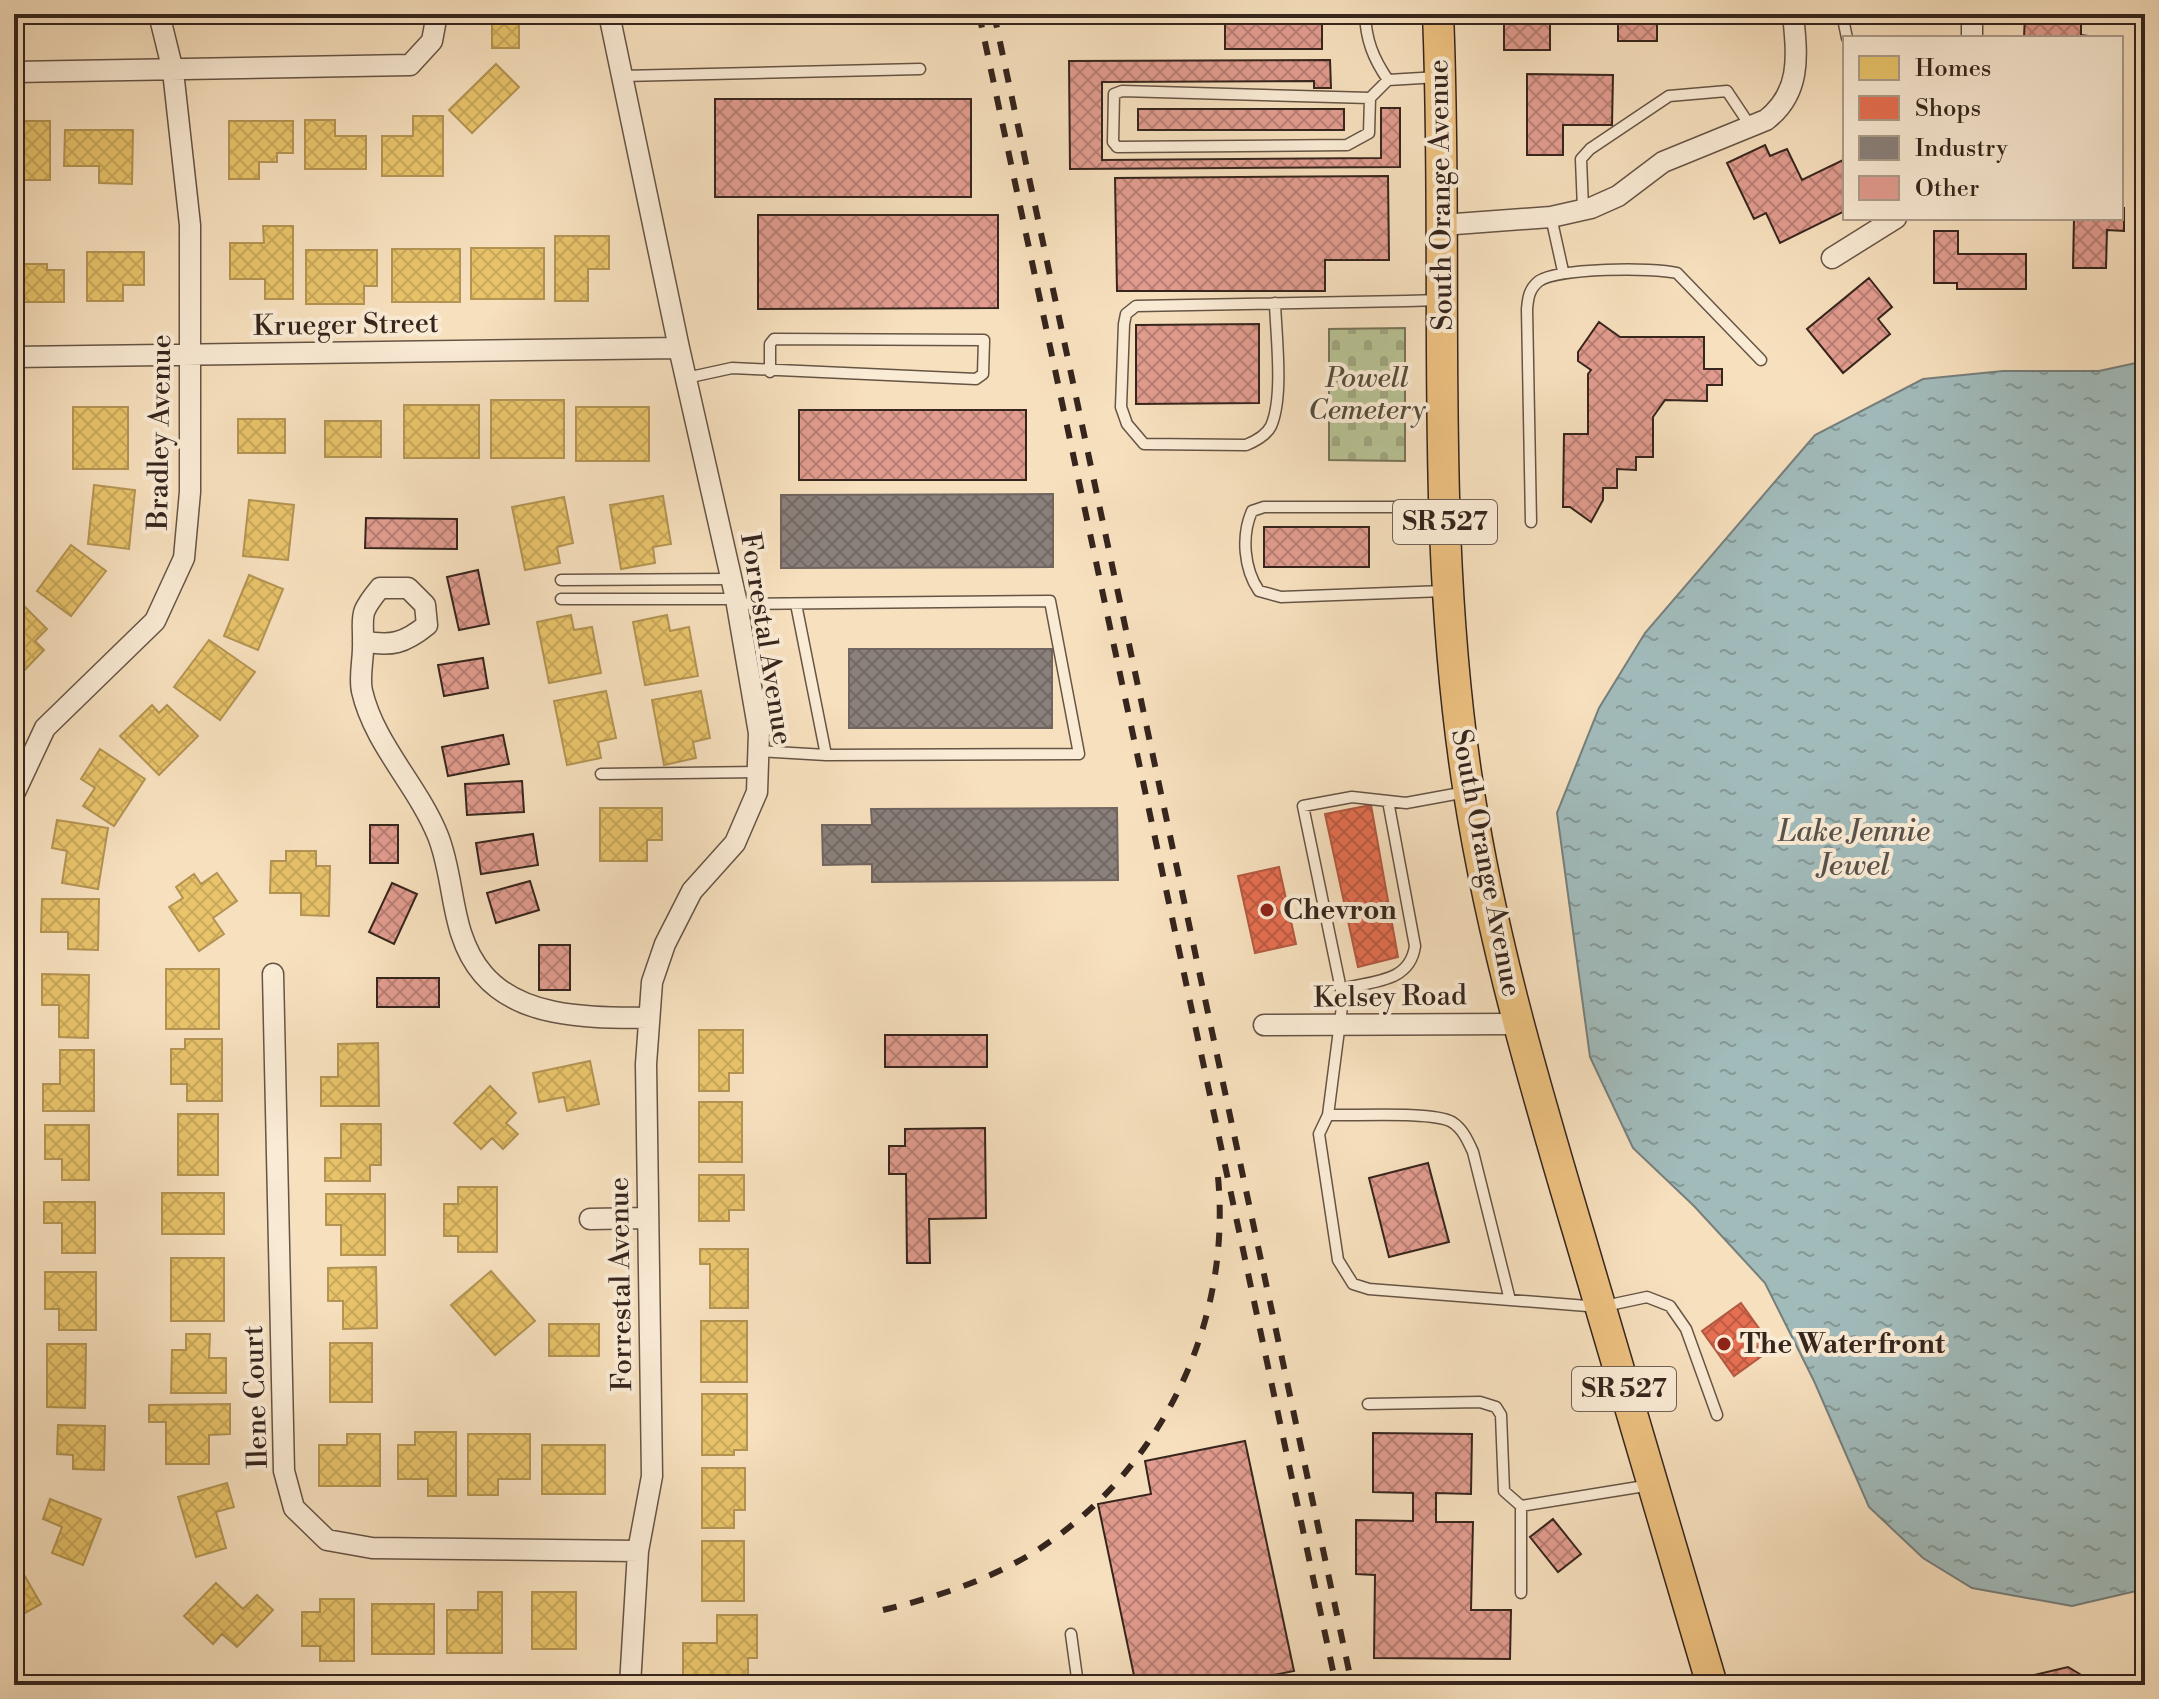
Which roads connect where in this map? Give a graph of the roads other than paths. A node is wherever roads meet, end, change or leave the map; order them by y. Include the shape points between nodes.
1 (159, 14) edge
2 (437, 14) edge
3 (609, 14) edge
4 (1365, 14) edge
5 (1438, 14) edge
6 (1793, 14) edge
7 (1842, 14) edge
8 (1972, 14) edge
9 (1847, 36) edge
10 (1972, 36) edge
11 (920, 69) dead end
12 (173, 71) junction
13 (14, 72) edge
14 (622, 76) junction
15 (1440, 77) junction
16 (1388, 80) junction
17 (1370, 98) junction
18 (1752, 128) junction
19 (1583, 209) junction
20 (1551, 217) junction
21 (1893, 220) edge
22 (1442, 225) junction
23 (1832, 258) dead end
24 (1563, 271) junction
25 (1442, 300) junction
26 (1275, 303) junction
27 (679, 348) junction
28 (190, 355) junction
29 (14, 357) edge
30 (1761, 360) dead end
31 (770, 372) junction
32 (686, 378) junction
33 (1444, 507) junction
34 (1531, 522) dead end
35 (731, 579) junction
36 (561, 580) dead end
37 (1448, 591) junction
38 (561, 599) dead end
39 (737, 602) junction
40 (796, 604) junction
41 (363, 641) dead end
42 (758, 751) junction
43 (826, 755) junction
44 (758, 772) junction
45 (601, 774) dead end
46 (1468, 791) junction
47 (14, 794) edge
48 (1388, 801) junction
49 (273, 974) dead end
50 (1341, 989) junction
51 (648, 1018) junction
52 (1516, 1024) junction
53 (1264, 1025) dead end
54 (1340, 1026) junction
55 (1328, 1115) junction
56 (648, 1218) junction
57 (590, 1219) dead end
58 (1510, 1300) junction
59 (1600, 1307) junction
60 (1368, 1404) dead end
61 (1717, 1415) dead end
62 (1653, 1485) junction
63 (1521, 1506) junction
64 (638, 1551) junction
65 (1521, 1593) dead end
66 (1071, 1634) dead end
67 (630, 1685) edge
68 (1078, 1685) edge
69 (1712, 1685) edge

1 - 12 street, Bradley Avenue
2 - 12 street via 432,41 410,65
3 - 14 street, Forrestal Avenue
4 - 16 lane via 1366,36
5 - 15 main road, South Orange Avenue / SR 527
6 - 18 street via 1797,60 1791,91 1779,109
7 - 9 lane
8 - 10 street
11 - 14 lane
12 - 13 street
12 - 28 street, Bradley Avenue via 190,225
14 - 27 street, Forrestal Avenue
15 - 16 lane
15 - 22 main road, South Orange Avenue / SR 527
16 - 17 lane
17 - 17 lane via 1369,133 1347,145 1117,147 1113,142 1114,94 1122,91
18 - 19 street via 1663,162 1618,196
18 - 19 lane via 1727,91 1669,96 1581,159
19 - 20 street
20 - 22 street
20 - 24 lane
21 - 23 street
22 - 25 main road, South Orange Avenue / SR 527
24 - 30 lane via 1677,273
24 - 34 lane via 1540,280 1528,295
25 - 26 lane
25 - 33 main road, South Orange Avenue / SR 527
26 - 26 lane via 1136,306 1126,314 1121,407 1144,444 1246,445 1259,440 1271,426 1276,396
27 - 28 street, Krueger Street
27 - 32 street, Forrestal Avenue
28 - 29 street, Krueger Street
28 - 47 street, Bradley Avenue via 190,492 184,558 155,621 45,728
31 - 31 lane via 976,379 983,374 984,340 774,339
31 - 32 lane via 732,368
32 - 35 street, Forrestal Avenue
33 - 37 main road, South Orange Avenue / SR 527
33 - 37 lane via 1264,507 1252,511 1246,551 1250,577 1259,591 1281,597
35 - 36 lane
35 - 39 street, Forrestal Avenue
37 - 46 main road, South Orange Avenue / SR 527
38 - 39 lane
39 - 40 lane
39 - 42 street, Forrestal Avenue
40 - 43 lane
40 - 43 lane via 1050,601 1079,754
41 - 51 street via 362,689 378,730 439,837 460,933 482,974 510,996 548,1011
42 - 43 lane
42 - 44 street, Forrestal Avenue
44 - 45 lane
44 - 51 street, Forrestal Avenue via 757,792 735,843 692,891 665,944 652,982
46 - 48 lane via 1406,803
46 - 52 main road, South Orange Avenue / SR 527
48 - 50 lane via 1414,957 1401,974
48 - 50 lane via 1352,797 1303,806
49 - 64 street, Ilene Court via 284,1471 294,1508 327,1540 372,1548
50 - 54 lane
51 - 56 street, Forrestal Avenue
52 - 54 street, Kelsey Road
52 - 59 main road, South Orange Avenue / SR 527
53 - 54 street, Kelsey Road
54 - 55 lane
55 - 58 lane via 1429,1117 1451,1121 1464,1133
55 - 58 lane via 1319,1134 1325,1176 1338,1260 1353,1284
56 - 57 street
56 - 64 street, Forrestal Avenue via 652,1476
58 - 59 lane
59 - 61 lane via 1647,1297 1670,1306 1686,1329
59 - 62 main road, South Orange Avenue / SR 527
60 - 63 lane via 1480,1402 1496,1407 1501,1415 1504,1491
62 - 63 lane
62 - 69 main road, South Orange Avenue / SR 527
63 - 65 lane
64 - 67 street, Forrestal Avenue
66 - 68 lane

